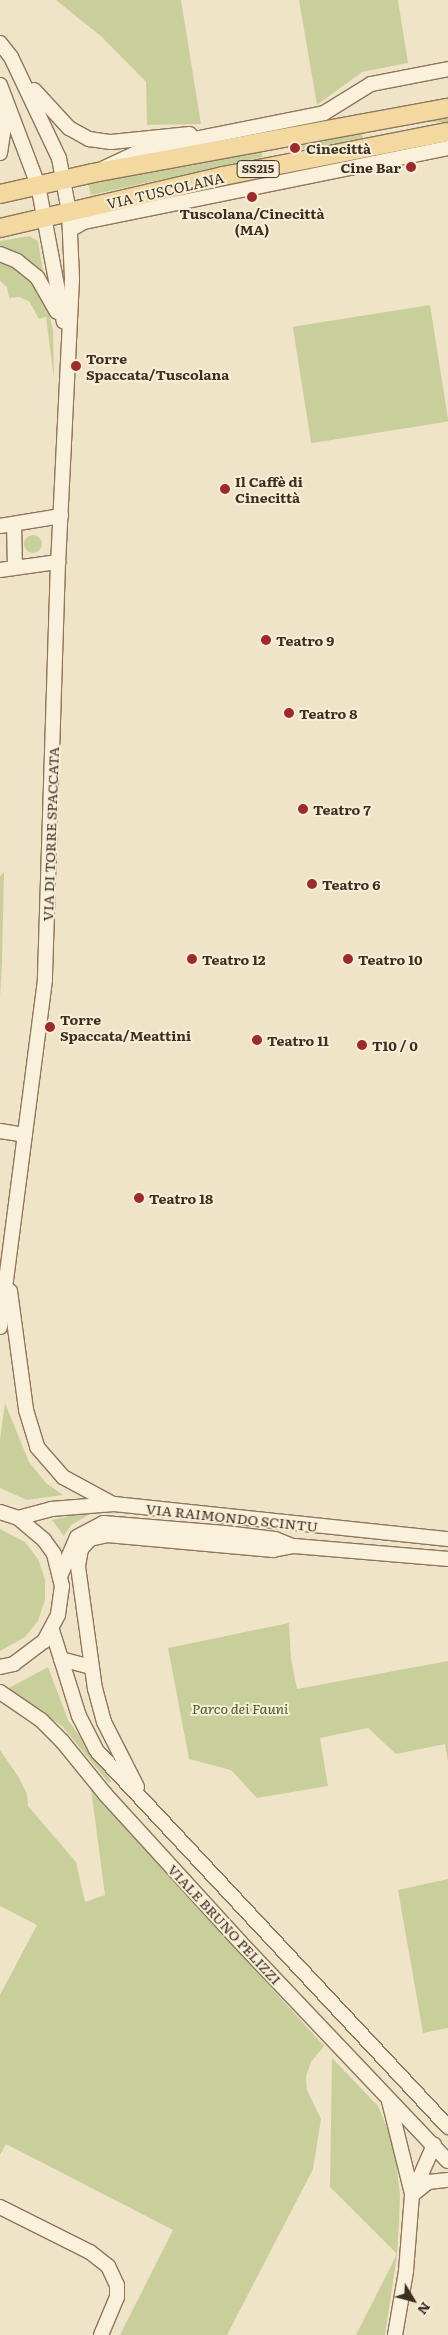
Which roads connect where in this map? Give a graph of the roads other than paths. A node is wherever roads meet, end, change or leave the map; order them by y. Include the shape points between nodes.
1 (0, 43) edge
2 (11, 57) junction
3 (448, 69) edge
4 (0, 85) edge
5 (7, 102) junction
6 (448, 108) edge
7 (448, 132) edge
8 (203, 136) junction
9 (448, 148) edge
10 (0, 153) edge
11 (93, 173) junction
12 (64, 180) junction
13 (38, 185) junction
14 (0, 194) edge
15 (69, 212) junction
16 (45, 217) junction
17 (91, 221) junction
18 (0, 228) edge
19 (70, 230) junction
20 (0, 254) edge
21 (67, 339) junction
22 (61, 516) junction
23 (7, 525) edge
24 (58, 562) junction
25 (15, 567) junction
26 (0, 570) edge
27 (0, 1131) edge
28 (26, 1135) junction
29 (7, 1270) junction
30 (0, 1327) edge
31 (114, 1504) junction
32 (1, 1511) edge
33 (18, 1518) junction
34 (448, 1539) edge
35 (294, 1546) junction
36 (448, 1560) edge
37 (60, 1574) junction
38 (52, 1630) junction
39 (60, 1659) junction
40 (0, 1667) edge
41 (91, 1667) junction
42 (0, 1692) edge
43 (122, 1778) junction
44 (105, 1794) junction
45 (146, 1803) junction
46 (388, 2098) junction
47 (448, 2127) edge
48 (448, 2132) edge
49 (434, 2145) junction
50 (448, 2161) edge
51 (408, 2176) junction
52 (448, 2180) edge
53 (412, 2195) junction
54 (0, 2207) edge
55 (101, 2335) edge
56 (395, 2335) edge

1 - 2 street
2 - 8 street via 42,101 80,135 106,142 169,134
2 - 12 street, VIA DI TORRE SPACCATA via 56,148
3 - 8 street, VIA TUSCOLANA via 372,84 324,113
4 - 5 street, VIA DI TORRE SPACCATA
5 - 10 street
5 - 13 street, VIA DI TORRE SPACCATA
6 - 11 main road, VIA TUSCOLANA / SS215
7 - 15 main road, VIA TUSCOLANA / SS215 via 223,176
8 - 11 street, VIA TUSCOLANA via 134,154
9 - 17 street, VIA TUSCOLANA
11 - 12 main road, VIA TUSCOLANA / SS215
12 - 13 main road, VIA TUSCOLANA / SS215
12 - 15 street, VIA DI TORRE SPACCATA
13 - 14 main road, VIA TUSCOLANA / SS215
13 - 16 street, VIA DI TORRE SPACCATA
15 - 16 main road, VIA TUSCOLANA / SS215
15 - 17 street
15 - 19 street, VIA DI TORRE SPACCATA
16 - 18 main road, VIA TUSCOLANA / SS215
16 - 21 street, VIA DI TORRE SPACCATA
17 - 19 street, VIA TUSCOLANA
19 - 21 street, VIA DI TORRE SPACCATA via 72,279
20 - 21 street via 24,266 40,281
21 - 22 street, VIA DI TORRE SPACCATA
22 - 23 street
22 - 24 street, VIA DI TORRE SPACCATA
23 - 25 street
24 - 25 street
24 - 28 street, VIA DI TORRE SPACCATA via 45,980
25 - 26 street
27 - 28 street
28 - 29 street, VIA DI TORRE SPACCATA
29 - 30 street, VIA DI TORRE SPACCATA
29 - 31 street via 26,1410 37,1447 63,1477
31 - 33 street, VIA RAIMONDO SCINTU via 51,1509
31 - 34 street, VIA RAIMONDO SCINTU
32 - 33 street
33 - 37 street via 44,1540
35 - 36 street, VIA RAIMONDO SCINTU
35 - 37 street, VIA RAIMONDO SCINTU via 225,1533 103,1523 77,1537
35 - 41 street, VIA RAIMONDO SCINTU via 273,1550 107,1535 90,1539 80,1549 78,1561
37 - 38 street via 61,1602
38 - 39 street, VIALE BRUNO PELIZZI
38 - 40 street via 34,1651 14,1664
39 - 41 street
39 - 43 street, VIALE BRUNO PELIZZI via 87,1735
41 - 45 street, VIA RAIMONDO SCINTU via 104,1722
42 - 44 street, VIALE BRUNO PELIZZI via 55,1733
43 - 44 street
43 - 45 street, VIALE BRUNO PELIZZI
44 - 46 street, VIALE BRUNO PELIZZI
45 - 47 street, VIALE BRUNO PELIZZI
46 - 49 street, VIALE BRUNO PELIZZI
46 - 51 street
48 - 49 street
49 - 50 street, VIALE BRUNO PELIZZI
49 - 51 street
49 - 53 street
51 - 53 street
52 - 53 street via 428,2182
53 - 56 street via 406,2271
54 - 55 street via 90,2252 108,2266 117,2285 116,2298

